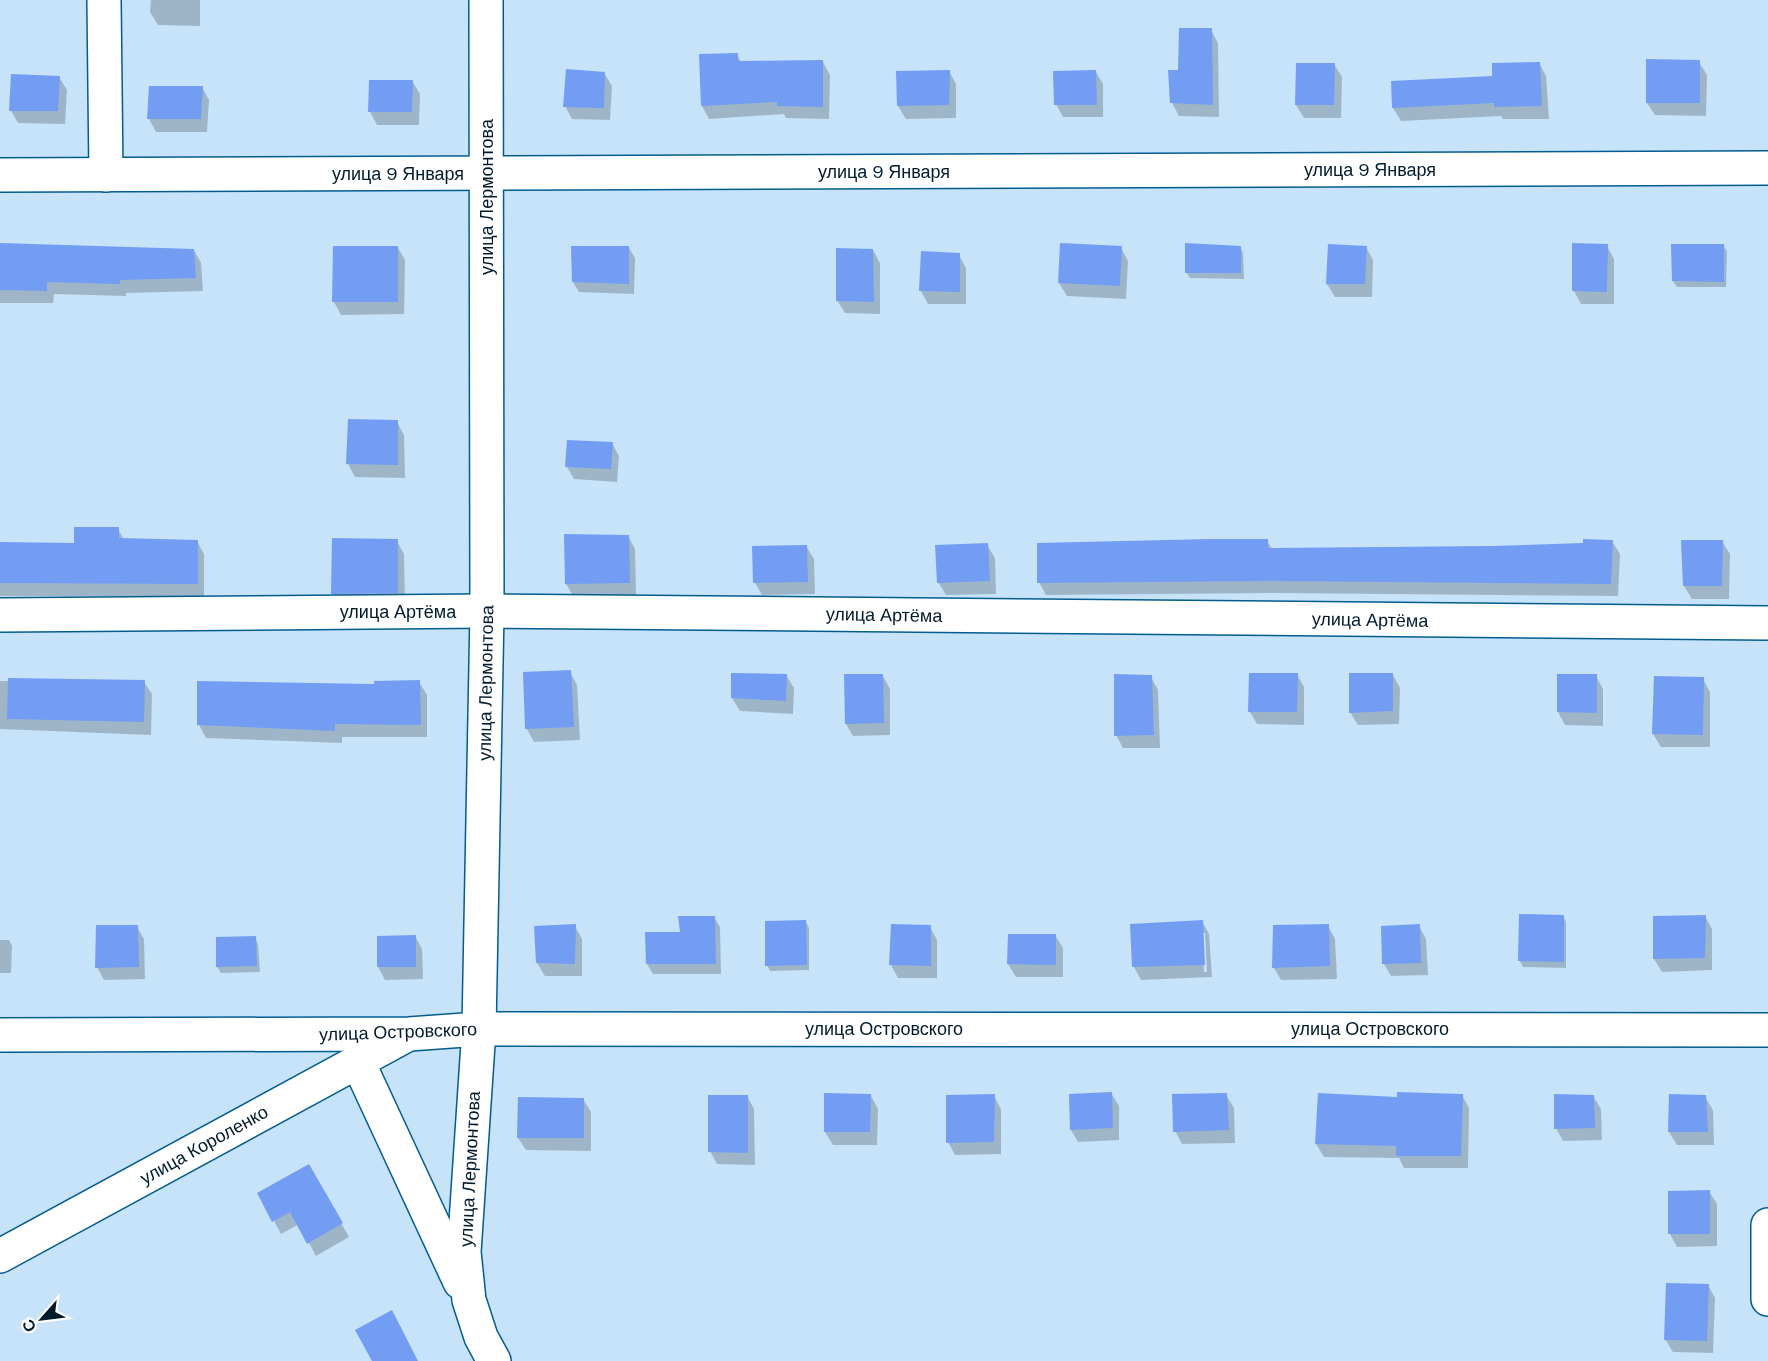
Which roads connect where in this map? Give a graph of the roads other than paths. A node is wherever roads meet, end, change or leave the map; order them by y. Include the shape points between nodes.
1 (104, 0) edge
2 (486, 0) edge
3 (1768, 168) edge
4 (486, 174) junction
5 (0, 175) edge
6 (106, 175) junction
7 (487, 611) junction
8 (0, 615) edge
9 (1768, 624) edge
10 (478, 1029) junction
11 (1768, 1030) edge
12 (409, 1034) junction
13 (0, 1035) edge
14 (358, 1062) junction
15 (1768, 1225) edge
16 (0, 1256) edge
17 (1768, 1279) edge
18 (1768, 1299) edge
19 (469, 1300) junction
20 (494, 1361) edge

1 - 6 street
2 - 4 street, улица Лермонтова
3 - 4 street, улица 9 Января
4 - 6 street, улица 9 Января
4 - 7 street, улица Лермонтова
5 - 6 street, улица 9 Января
7 - 8 street, улица Артёма
7 - 9 street, улица Артёма
7 - 10 street, улица Лермонтова
10 - 11 street, улица Островского
10 - 12 street, улица Островского
10 - 19 street, улица Лермонтова via 464,1252
12 - 13 street, улица Островского
12 - 14 street, улица Короленко
14 - 16 street, улица Короленко
14 - 19 street
15 - 17 street
17 - 18 street
19 - 20 street, улица Лермонтова

